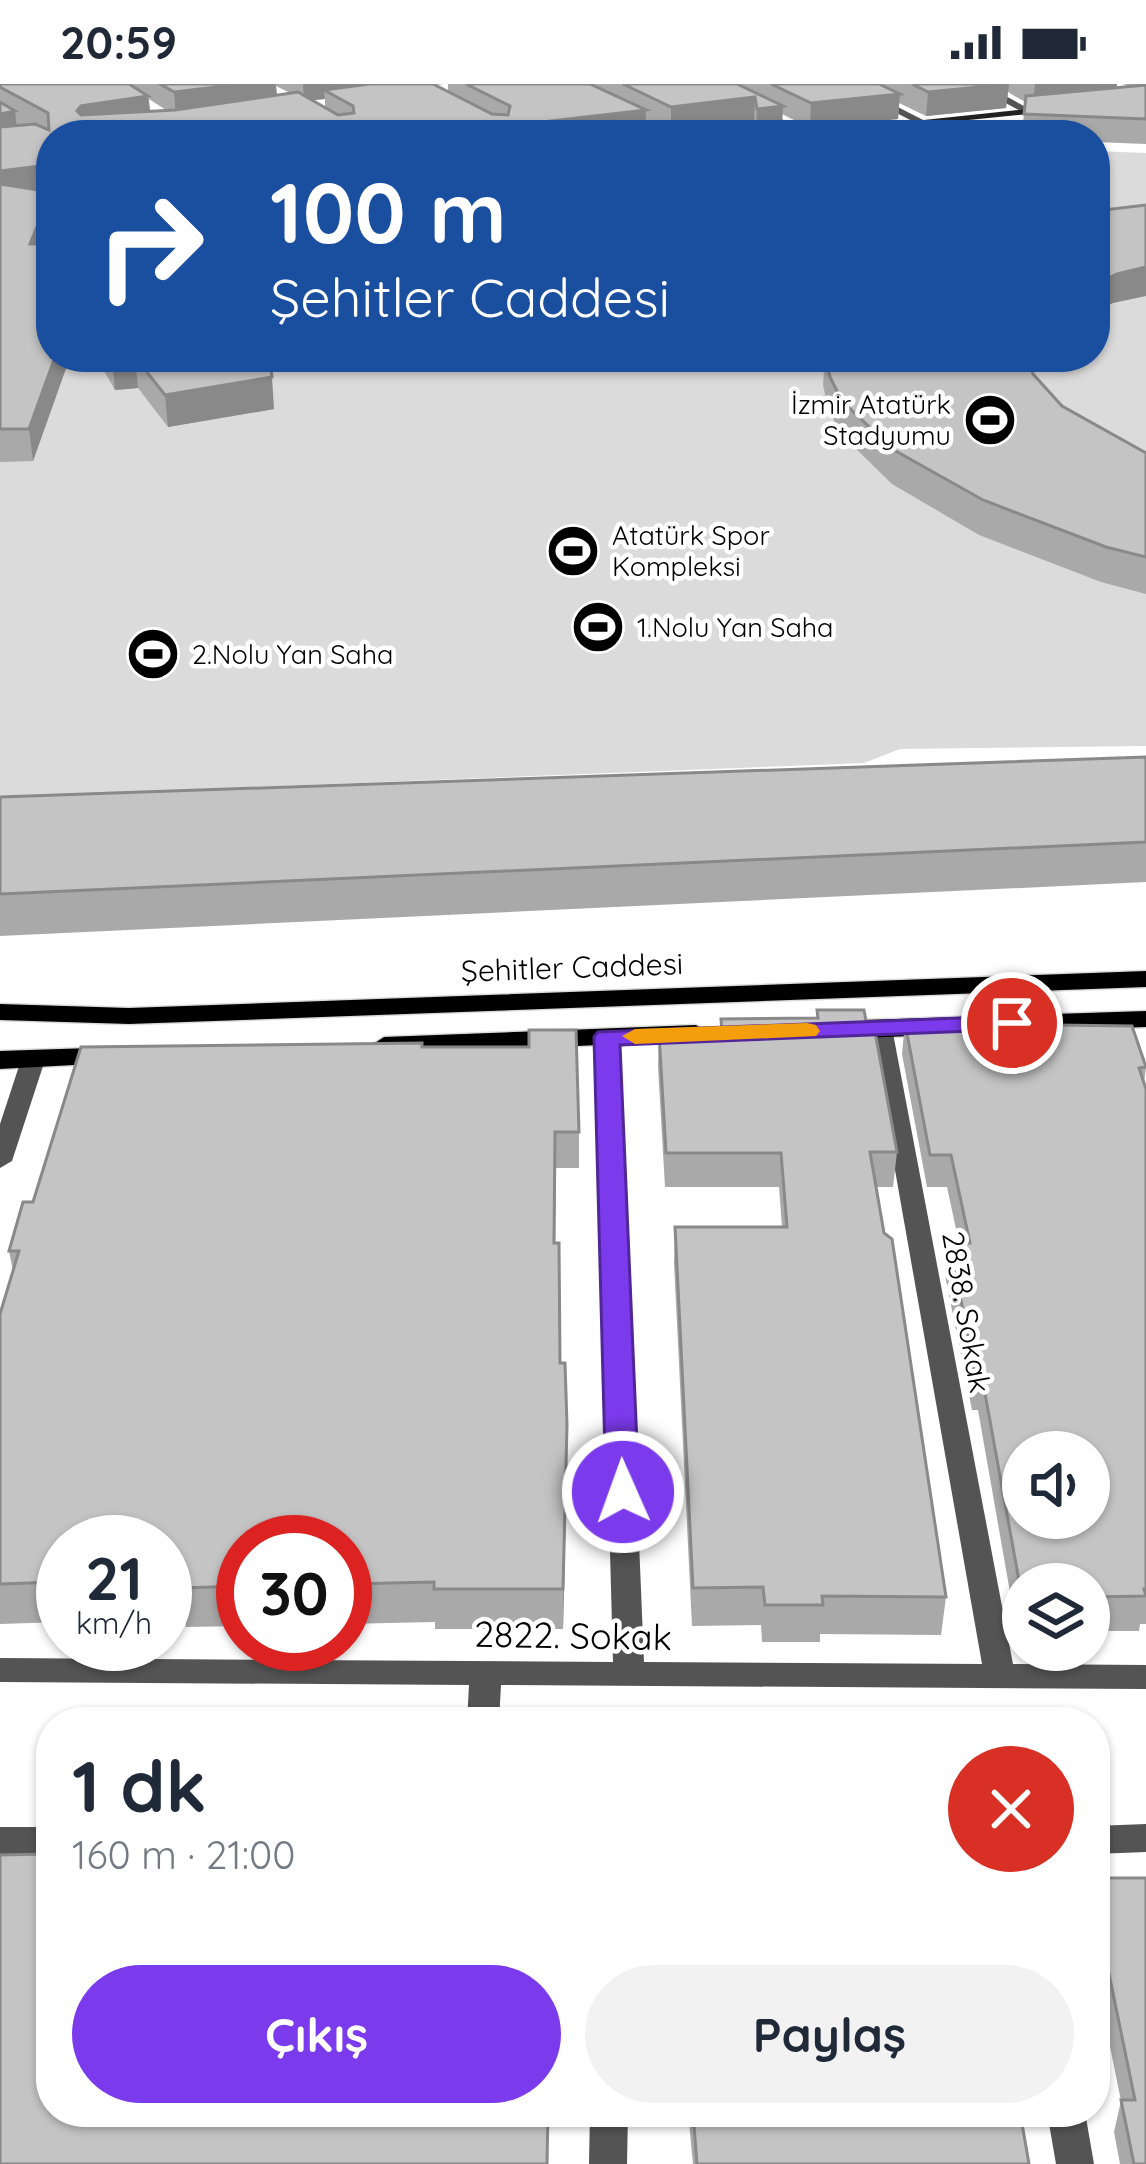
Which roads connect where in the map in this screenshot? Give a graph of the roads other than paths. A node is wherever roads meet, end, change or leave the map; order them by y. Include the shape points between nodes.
1 (702, 84) edge
2 (845, 84) edge
3 (976, 84) edge
4 (599, 104) edge
5 (1072, 107) edge
6 (1028, 111) junction
7 (632, 120) edge
8 (776, 120) edge
9 (918, 120) edge
10 (941, 120) edge
11 (1146, 979) edge
12 (0, 1012) edge
13 (1145, 1021) edge
14 (881, 1028) junction
15 (813, 1030) edge
16 (722, 1034) edge
17 (607, 1037) junction
18 (360, 1047) edge
19 (149, 1055) edge
20 (0, 1060) edge
21 (33, 1060) junction
22 (0, 1161) edge
23 (0, 1670) edge
24 (486, 1673) junction
25 (629, 1675) junction
26 (1146, 1677) edge
27 (1000, 1678) junction
28 (484, 1707) edge
29 (1146, 1838) edge
30 (1110, 1839) edge
31 (0, 1840) edge
32 (36, 1841) edge
33 (609, 2127) edge
34 (1069, 2127) edge
35 (608, 2164) edge
36 (1075, 2164) edge

1 - 8 street
2 - 9 street
3 - 6 street
4 - 7 street
5 - 6 street
6 - 10 street
11 - 12 main road, Şehitler Caddesi via 129,1016
13 - 14 main road
14 - 15 main road
14 - 27 street, 2838. Sokak
16 - 17 main road
17 - 18 main road
17 - 25 street
19 - 21 main road
20 - 21 main road
21 - 22 street
23 - 24 street, 2822. Sokak
24 - 25 street, 2822. Sokak
24 - 28 street
25 - 27 street, 2822. Sokak
26 - 27 street, 2822. Sokak
29 - 30 street
31 - 32 street
33 - 35 street
34 - 36 street

